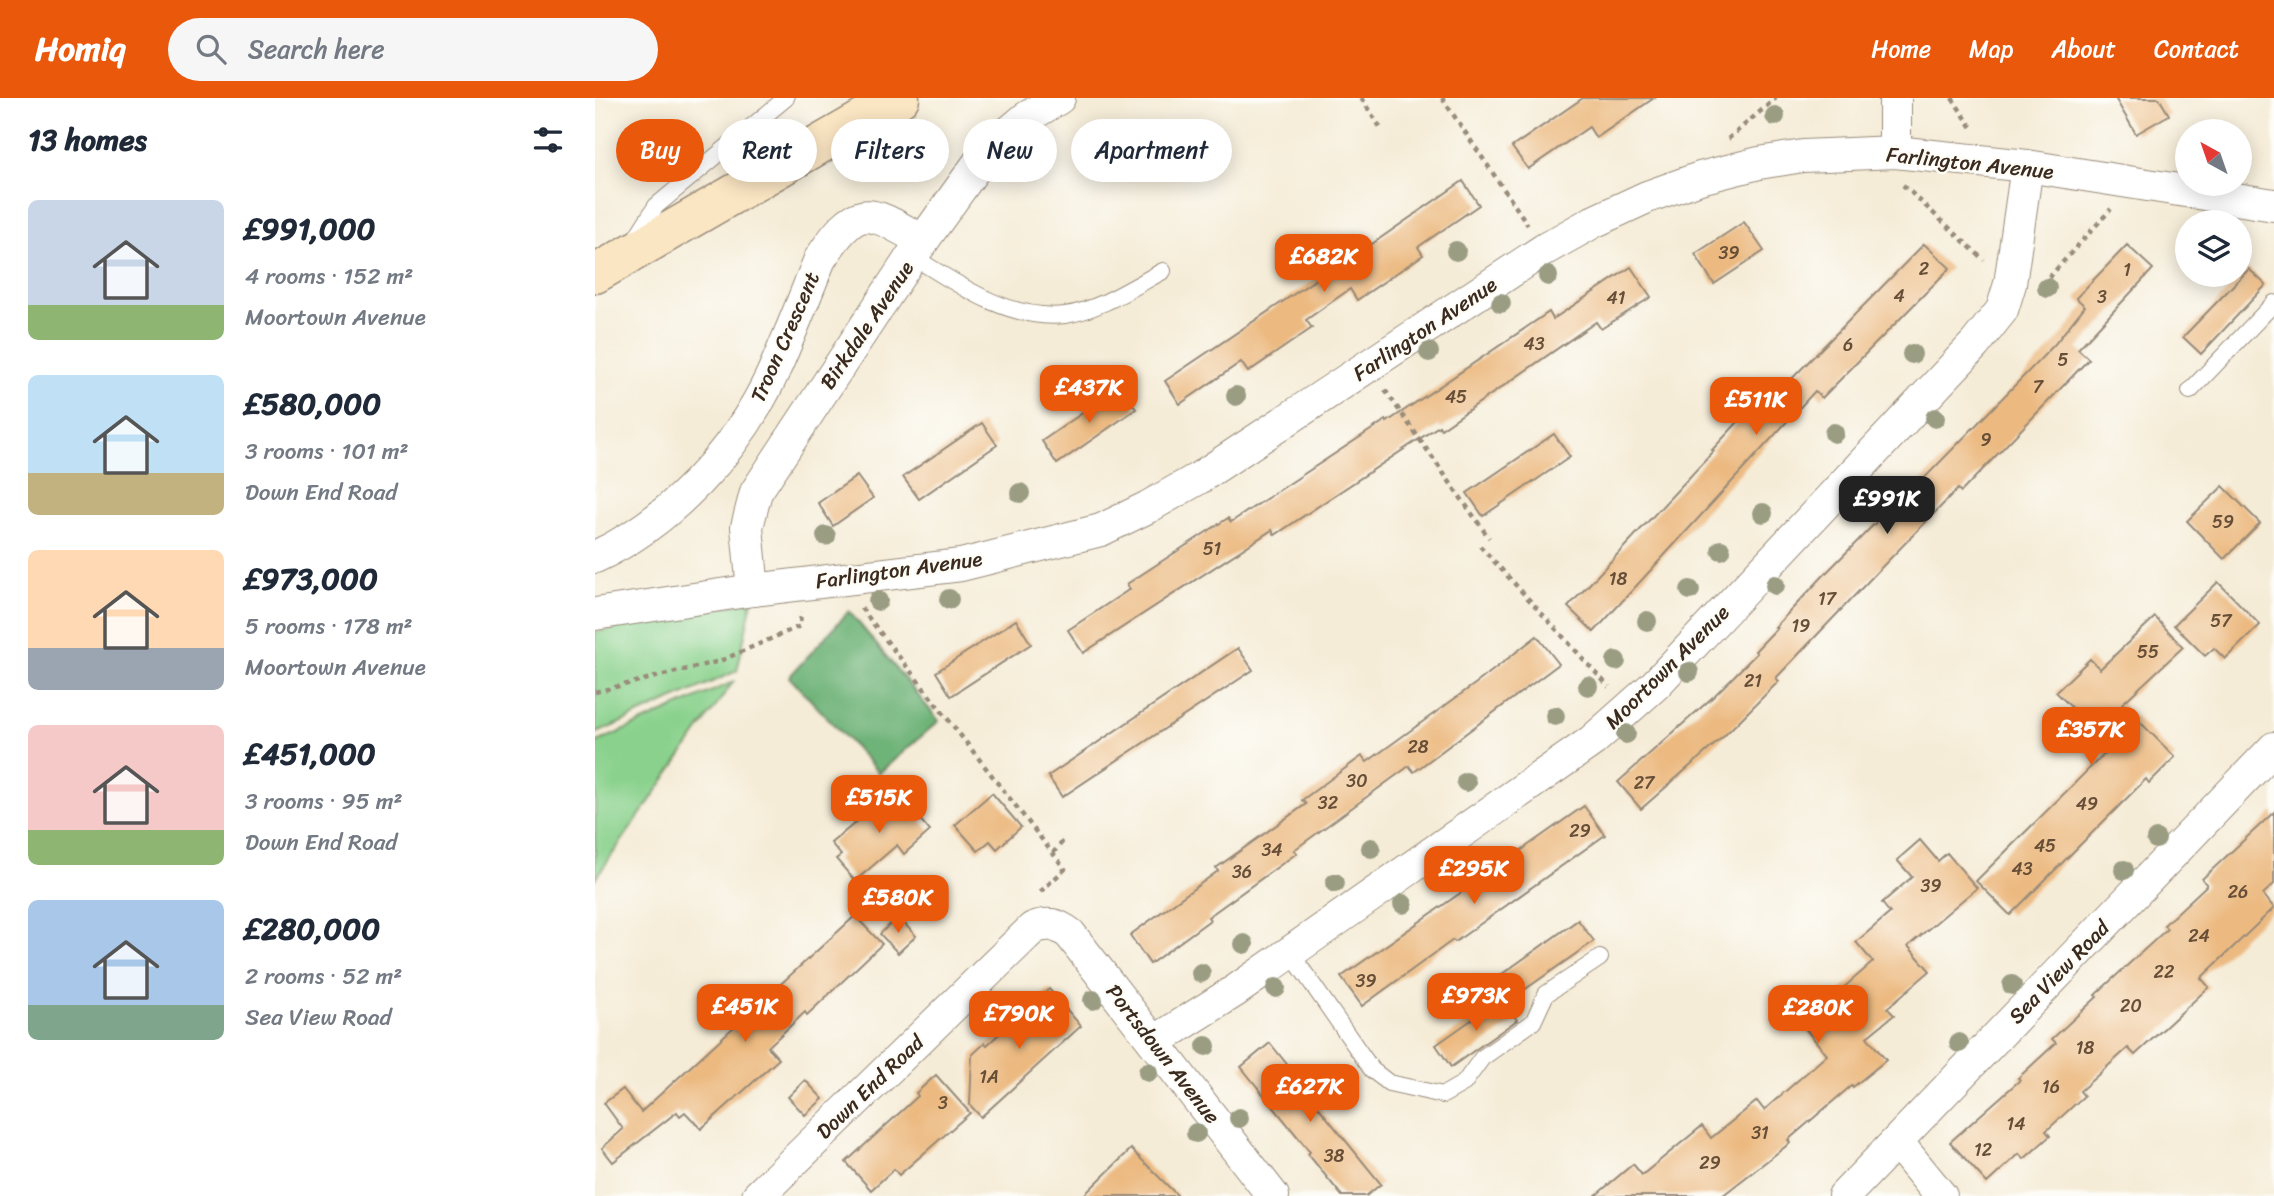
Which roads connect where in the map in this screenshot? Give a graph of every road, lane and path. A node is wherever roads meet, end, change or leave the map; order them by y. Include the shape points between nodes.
1 (786, 98) edge
2 (900, 98) edge
3 (1059, 98) edge
4 (1361, 98) edge
5 (1442, 98) edge
6 (1895, 98) edge
7 (1382, 130) dead end
8 (1883, 153) junction
9 (2027, 166) junction
10 (2134, 183) junction
11 (2274, 205) edge
12 (918, 248) junction
13 (1545, 249) junction
14 (609, 266) edge
15 (1163, 271) dead end
16 (2006, 296) junction
17 (2274, 303) edge
18 (1369, 366) junction
19 (2190, 391) dead end
20 (1489, 538) dead end
21 (1480, 546) dead end
22 (595, 557) edge
23 (840, 580) junction
24 (804, 584) junction
25 (753, 590) junction
26 (595, 614) edge
27 (595, 692) edge
28 (1628, 708) junction
29 (2274, 748) edge
30 (1064, 840) dead end
31 (1053, 853) junction
32 (1039, 892) dead end
33 (1045, 923) joint
34 (1290, 952) junction
35 (1600, 958) dead end
36 (1154, 1042) junction
37 (1897, 1142) junction
38 (758, 1196) edge
39 (1273, 1196) edge
40 (1844, 1196) edge
41 (1941, 1196) edge

1 - 14 lane via 656,205
2 - 14 main road
3 - 12 street, Birkdale Avenue via 988,150
4 - 7 path
5 - 13 path
6 - 8 street
8 - 9 street, Farlington Avenue
8 - 13 street, Farlington Avenue via 1803,156 1700,178 1647,197
8 - 16 path
9 - 10 street, Farlington Avenue
9 - 16 street, Moortown Avenue
10 - 11 street, Farlington Avenue
10 - 16 path via 2031,298
12 - 15 lane via 978,296 1031,313 1066,314 1095,305
12 - 22 street, Troon Crescent via 879,216 862,215 848,225 820,259 770,379 741,429 693,488 658,519
12 - 25 street, Birkdale Avenue via 756,492 747,527
13 - 18 street, Farlington Avenue
16 - 28 street, Moortown Avenue via 1975,344 1655,685
17 - 19 lane
18 - 20 path
18 - 23 street, Farlington Avenue via 1199,478 1101,530 961,565
21 - 28 path
23 - 24 street, Farlington Avenue
23 - 31 path
24 - 25 street, Farlington Avenue
24 - 27 path via 800,626 720,661
25 - 26 street, Farlington Avenue
28 - 34 street, Moortown Avenue via 1592,741
29 - 37 street, Sea View Road
30 - 31 path
31 - 32 path via 1065,869
33 - 36 street, Portsdown Avenue via 1070,934
33 - 38 street, Down End Road via 1033,928
34 - 35 lane via 1372,1070 1389,1083 1443,1095 1464,1083 1482,1058 1533,1022 1546,994
34 - 36 street, Moortown Avenue
36 - 39 street, Portsdown Avenue
37 - 40 street, Sea View Road
37 - 41 street

